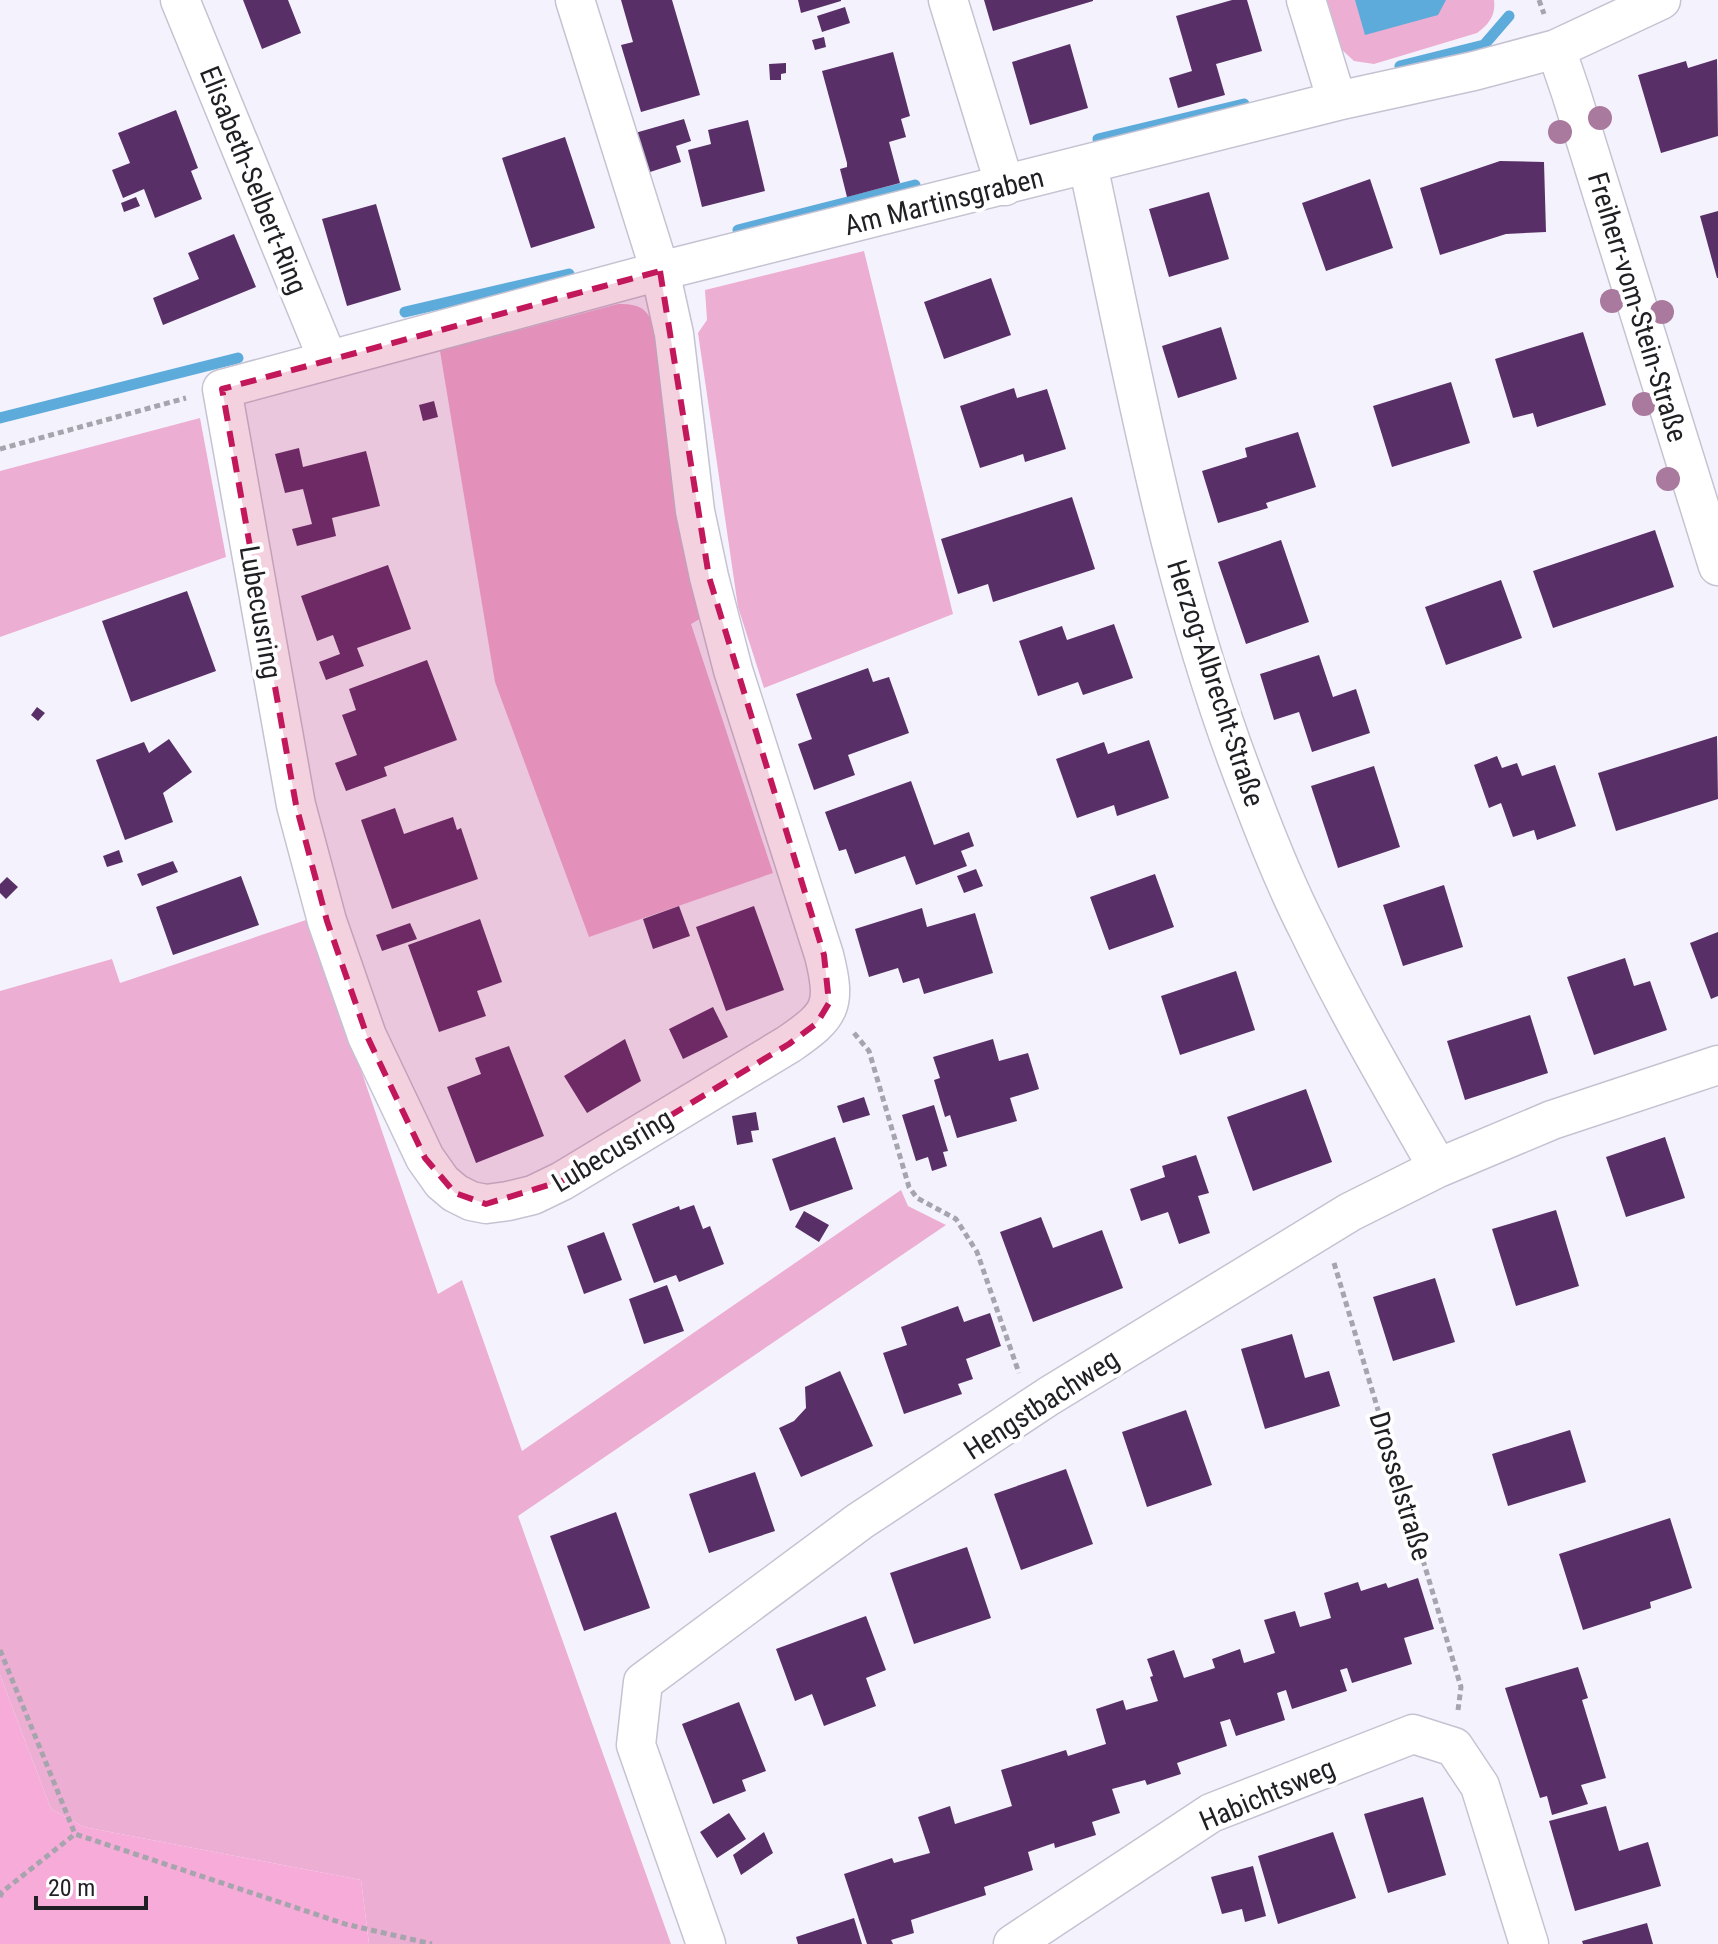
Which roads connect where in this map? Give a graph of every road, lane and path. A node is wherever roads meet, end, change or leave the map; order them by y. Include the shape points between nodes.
1 (180, 0) edge
2 (575, 0) edge
3 (948, 0) edge
4 (1306, 0) edge
5 (1661, 0) edge
6 (1556, 49) junction
7 (1337, 101) junction
8 (1088, 165) junction
9 (1005, 186) junction
10 (660, 271) junction
11 (328, 360) junction
12 (222, 389) junction
13 (0, 449) edge
14 (1718, 566) edge
15 (1718, 1065) edge
16 (875, 1074) dead end
17 (1438, 1168) junction
18 (1324, 1228) junction
19 (1032, 1408) junction
20 (0, 1650) edge
21 (1454, 1747) junction
22 (75, 1834) junction
23 (1, 1892) edge
24 (432, 1944) edge
25 (706, 1944) edge
26 (1013, 1944) edge
27 (1529, 1944) edge

1 - 11 street, Elisabeth-Selbert-Ring
2 - 10 street
3 - 9 street
4 - 7 street
5 - 6 street, Am Martinsgraben
6 - 7 street, Am Martinsgraben
6 - 14 street, Freiherr-vom-Stein-Straße
7 - 8 street, Am Martinsgraben
8 - 9 street, Am Martinsgraben
8 - 17 street, Herzog-Albrecht-Straße via 1166,526 1234,751 1308,930
9 - 10 street, Am Martinsgraben
10 - 11 street, Am Martinsgraben
10 - 12 street, Lubecusring via 709,577 831,990 825,1014 789,1044 562,1181 520,1199 471,1201 442,1182 425,1158 367,1036 327,921 296,805
11 - 12 street, Am Martinsgraben
12 - 13 path
15 - 17 street, Hengstbachweg via 1552,1120
16 - 19 path via 909,1187 917,1198 956,1219 977,1252
17 - 18 street, Hengstbachweg
18 - 19 street, Hengstbachweg
18 - 21 path, Drosselstraße via 1461,1687
19 - 25 street, Hengstbachweg via 860,1521 643,1682 636,1745
20 - 22 path
21 - 26 street, Habichtsweg via 1413,1734 1211,1813
21 - 27 street via 1480,1786
22 - 23 path
22 - 24 path via 345,1924

